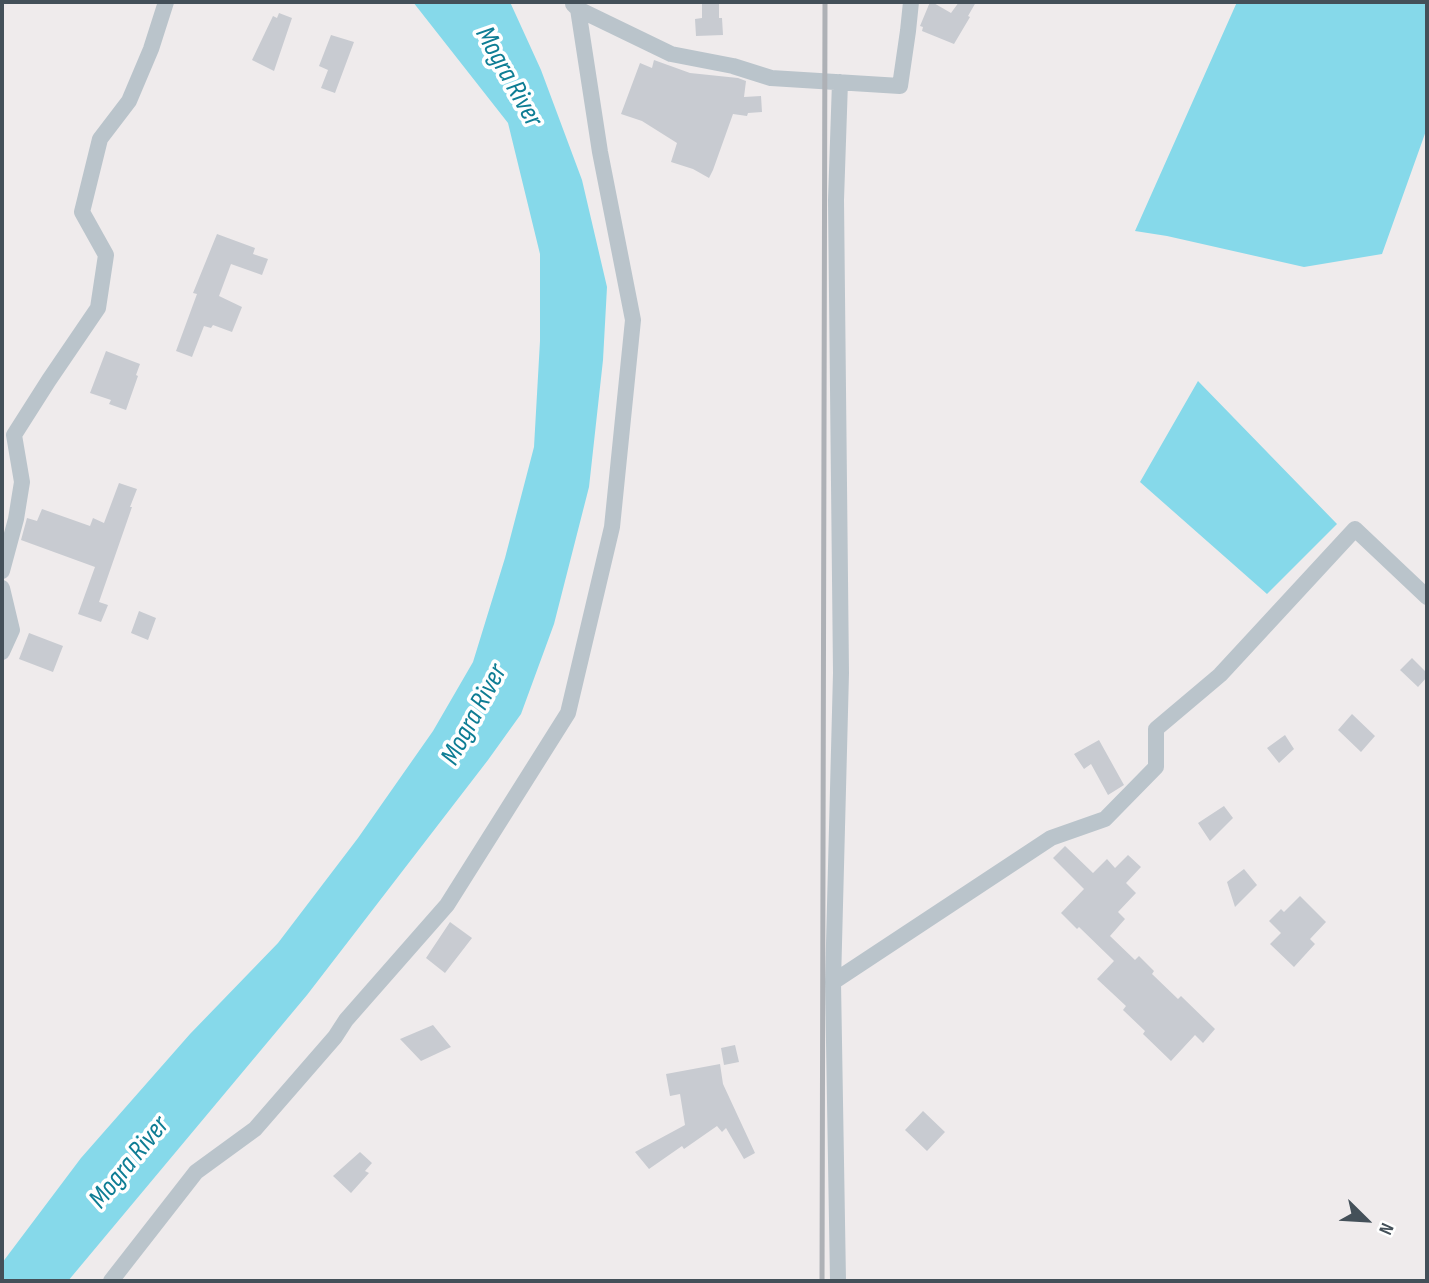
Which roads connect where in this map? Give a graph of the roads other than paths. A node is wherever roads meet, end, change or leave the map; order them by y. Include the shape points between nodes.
1 (166, 2) edge
2 (911, 2) edge
3 (574, 5) edge
4 (840, 82) junction
5 (2, 571) edge
6 (2, 588) edge
7 (1427, 597) edge
8 (2, 652) edge
9 (833, 982) junction
10 (111, 1281) edge
11 (838, 1281) edge

1 - 5 street via 129,101 100,139 82,212 106,255 98,308 14,435 22,482
2 - 4 street via 900,86
3 - 4 street via 671,54 771,78
3 - 10 street via 634,320 612,527 568,713 447,905 255,1129 196,1172
4 - 9 street via 836,200 841,673
6 - 8 street via 12,630
7 - 9 street via 1356,529 1220,675 1156,729 1156,767 1105,819 1051,838
9 - 11 street

